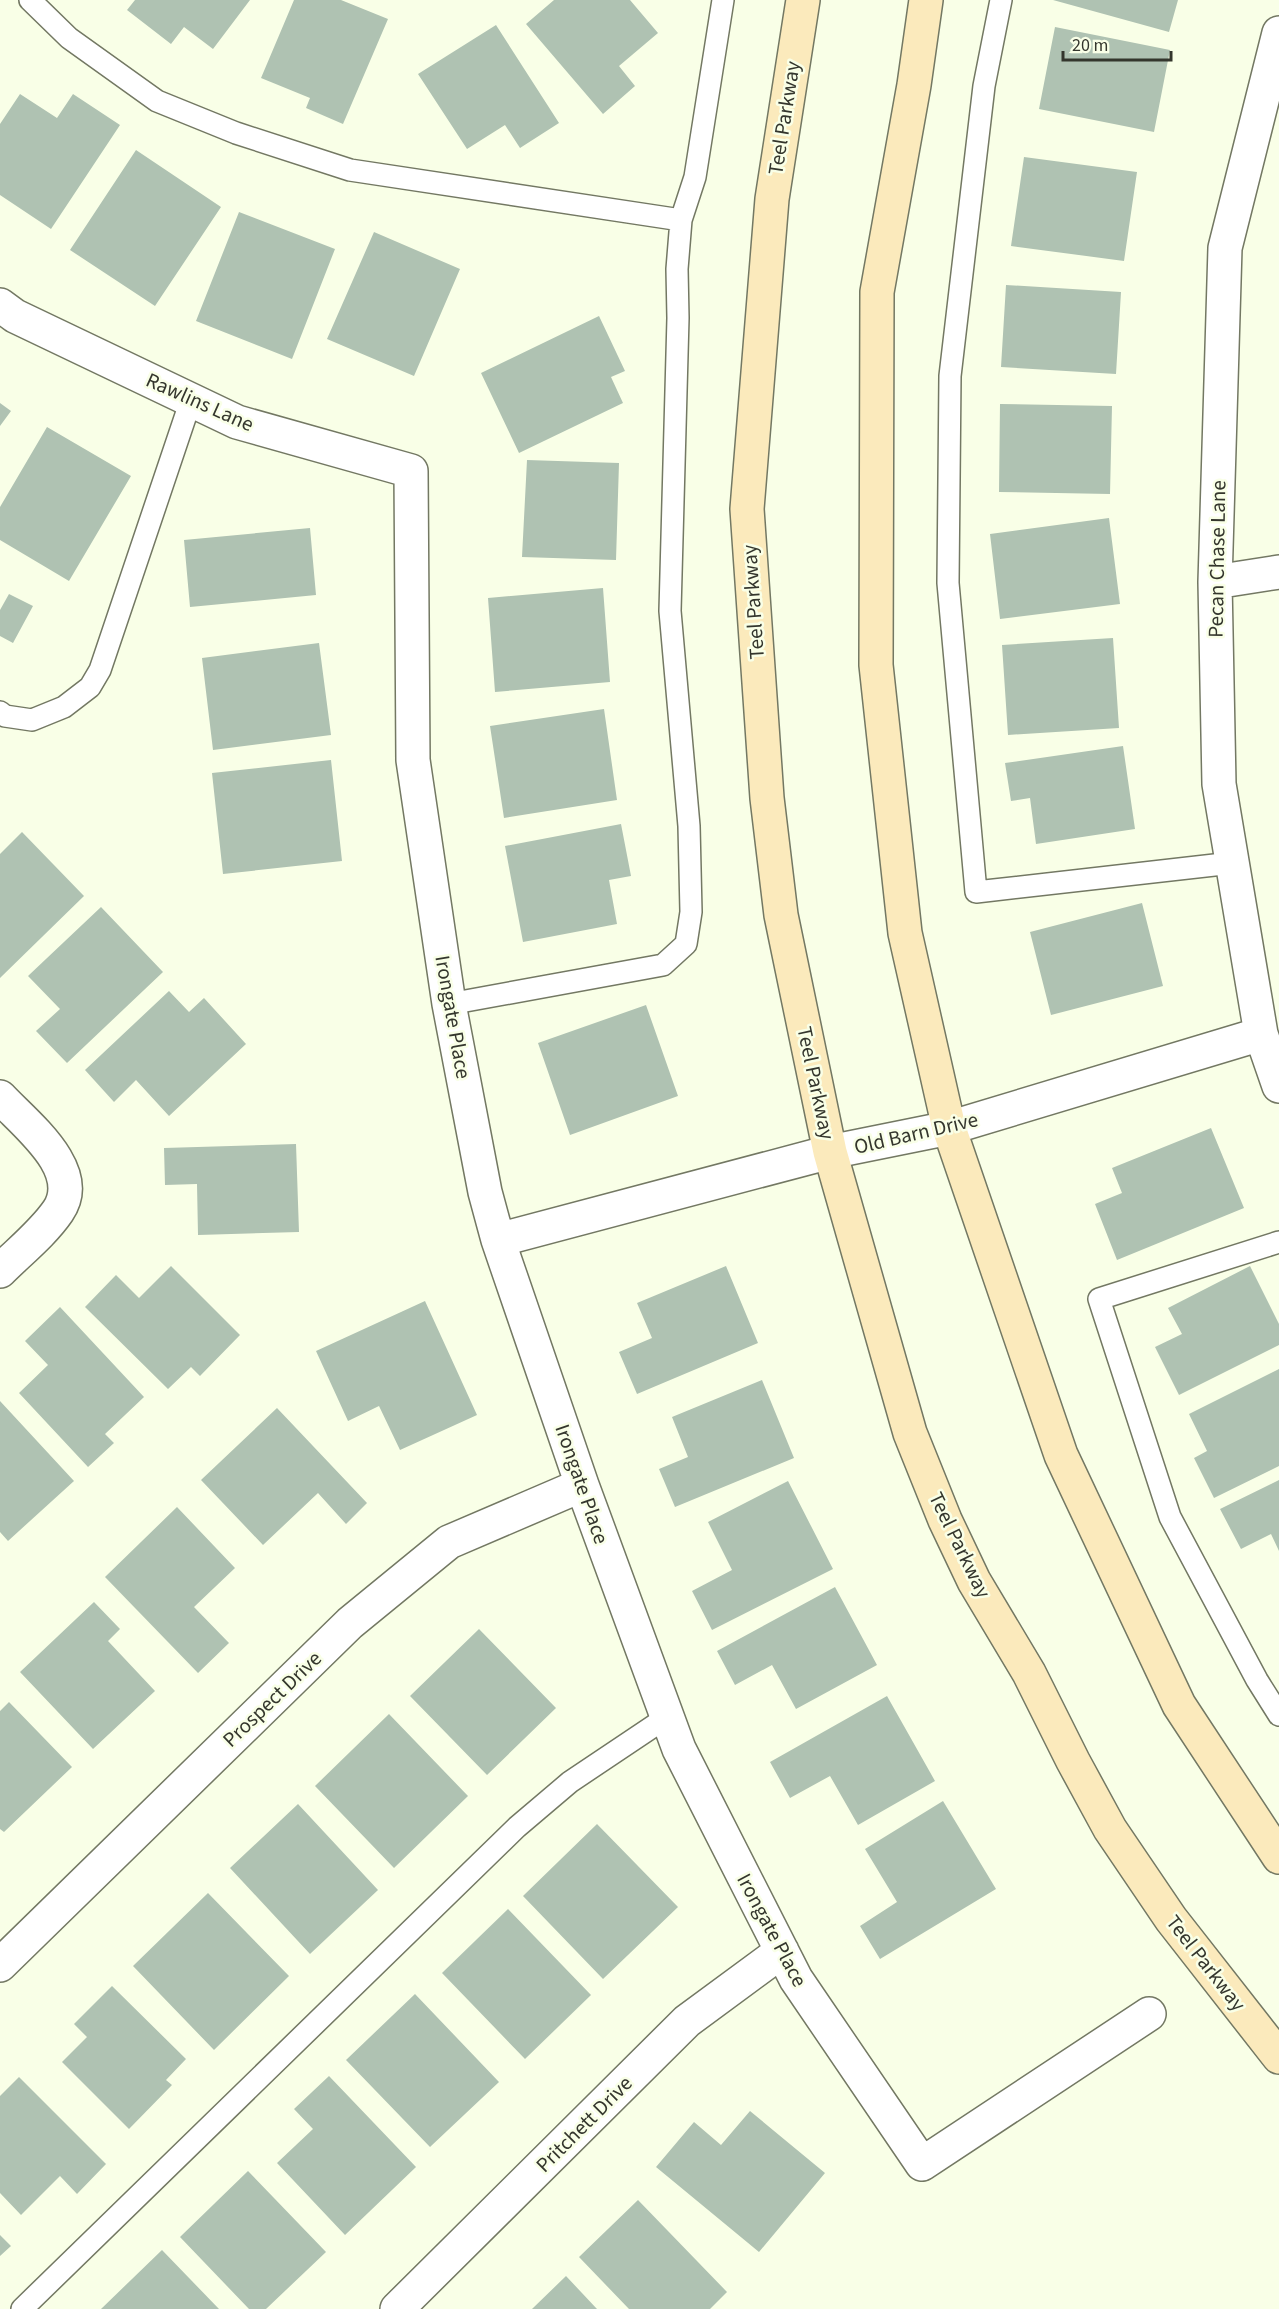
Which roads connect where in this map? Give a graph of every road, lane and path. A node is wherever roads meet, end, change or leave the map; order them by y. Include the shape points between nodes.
1 (30, 0) edge
2 (723, 0) edge
3 (803, 0) edge
4 (926, 0) edge
5 (1001, 0) edge
6 (1279, 33) edge
7 (681, 220) junction
8 (0, 305) edge
9 (191, 400) junction
10 (411, 471) joint
11 (1279, 572) edge
12 (1215, 582) junction
13 (0, 712) edge
14 (1232, 863) junction
15 (449, 1004) junction
16 (1261, 1034) junction
17 (1279, 1086) edge
18 (0, 1097) edge
19 (949, 1128) junction
20 (830, 1152) junction
21 (498, 1240) junction
22 (1279, 1242) edge
23 (0, 1271) edge
24 (582, 1485) junction
25 (1279, 1715) edge
26 (667, 1717) junction
27 (1279, 1857) edge
28 (782, 1951) junction
29 (4, 1953) edge
30 (1149, 2014) dead end
31 (1279, 2058) edge
32 (22, 2309) edge
33 (397, 2309) edge

1 - 7 lane via 69,38 157,101 236,133 350,170
2 - 7 lane via 694,177
3 - 20 main road, Teel Parkway via 772,199 747,509 767,798 781,915
4 - 19 main road via 878,292 876,665 905,933
5 - 14 lane via 984,86 950,376 948,583 976,892
6 - 12 street, Pecan Chase Lane via 1225,248
7 - 15 lane via 670,611 689,826 691,912 686,944 663,965
8 - 9 street, Rawlins Lane via 15,316
9 - 10 street, Rawlins Lane via 237,422
9 - 13 lane via 100,670 90,687 64,707 33,720
10 - 15 street, Irongate Place via 413,760
11 - 12 street
12 - 14 street, Pecan Chase Lane via 1219,784
14 - 16 street, Pecan Chase Lane
15 - 21 street, Irongate Place
16 - 17 street, Pecan Chase Lane
16 - 19 street, Old Barn Drive
18 - 23 street via 59,1162 66,1185 60,1209 52,1220
19 - 20 street, Old Barn Drive
19 - 27 main road via 1061,1455 1179,1705
20 - 21 street, Old Barn Drive
20 - 31 main road, Teel Parkway via 910,1433 974,1581 1029,1673 1110,1829 1171,1919
21 - 24 street, Irongate Place
22 - 25 lane via 1099,1299 1170,1517
24 - 26 street, Irongate Place
24 - 29 street, Prospect Drive via 449,1542 350,1623
26 - 28 street, Irongate Place via 679,1749
26 - 32 lane via 570,1782 517,1827
28 - 30 street, Irongate Place via 796,1979 922,2164
28 - 33 street, Pritchett Drive via 687,2021

